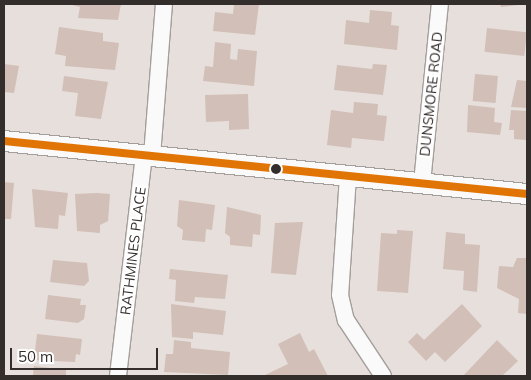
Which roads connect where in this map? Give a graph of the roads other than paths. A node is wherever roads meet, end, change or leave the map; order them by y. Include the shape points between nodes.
1 (164, 4) edge
2 (440, 4) edge
3 (4, 141) edge
4 (148, 156) junction
5 (348, 176) junction
6 (422, 183) junction
7 (527, 194) edge
8 (118, 376) edge
9 (383, 376) edge

1 - 4 street, RATHMINES PLACE
2 - 6 street, DUNSMORE ROAD
3 - 4 street
4 - 5 street
4 - 8 street, RATHMINES PLACE
5 - 6 street
5 - 9 street via 340,295 346,320
6 - 7 street

